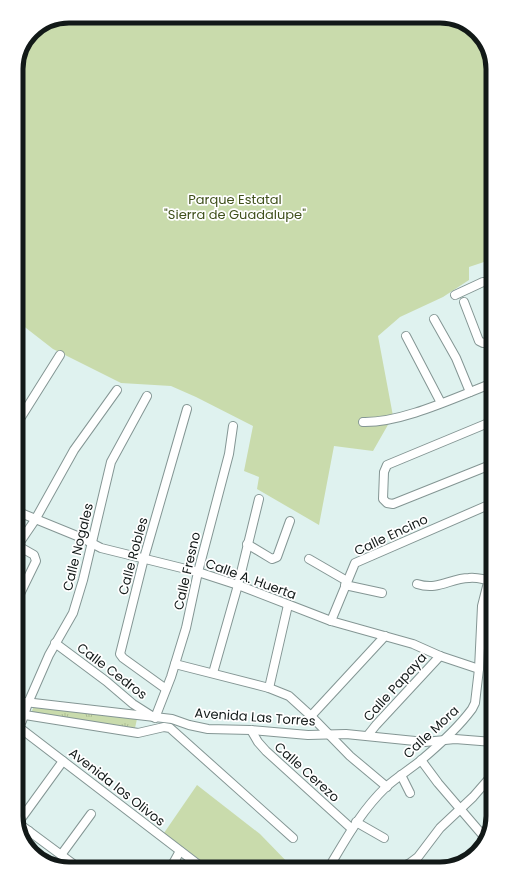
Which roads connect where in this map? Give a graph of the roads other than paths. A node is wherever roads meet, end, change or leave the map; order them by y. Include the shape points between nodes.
1 (486, 282) edge
2 (455, 295) dead end
3 (464, 302) dead end
4 (434, 319) dead end
5 (406, 336) dead end
6 (486, 342) edge
7 (60, 355) dead end
8 (486, 386) edge
9 (117, 390) dead end
10 (470, 392) junction
11 (147, 396) dead end
12 (441, 403) junction
13 (187, 409) dead end
14 (23, 414) edge
15 (363, 422) dead end
16 (486, 424) edge
17 (233, 426) dead end
18 (486, 467) edge
19 (258, 499) dead end
20 (486, 505) edge
21 (23, 514) edge
22 (35, 520) junction
23 (290, 520) dead end
24 (23, 538) edge
25 (91, 544) junction
26 (248, 544) junction
27 (23, 550) edge
28 (144, 558) junction
29 (309, 559) dead end
30 (198, 572) junction
31 (486, 580) edge
32 (23, 582) edge
33 (346, 583) junction
34 (417, 584) dead end
35 (238, 585) junction
36 (486, 589) edge
37 (382, 592) dead end
38 (288, 605) junction
39 (331, 621) junction
40 (384, 636) junction
41 (55, 643) junction
42 (481, 643) junction
43 (486, 643) edge
44 (440, 656) junction
45 (175, 664) junction
46 (479, 669) junction
47 (213, 674) junction
48 (269, 688) junction
49 (166, 689) junction
50 (23, 702) edge
51 (28, 703) junction
52 (25, 715) junction
53 (311, 716) junction
54 (23, 718) edge
55 (154, 718) junction
56 (250, 730) junction
57 (23, 731) edge
58 (328, 734) junction
59 (368, 735) junction
60 (443, 740) junction
61 (486, 741) edge
62 (421, 760) junction
63 (63, 761) junction
64 (401, 775) junction
65 (486, 782) edge
66 (387, 787) junction
67 (410, 793) dead end
68 (461, 808) junction
69 (91, 814) dead end
70 (23, 816) edge
71 (354, 825) junction
72 (25, 828) edge
73 (29, 831) junction
74 (27, 833) edge
75 (482, 834) edge
76 (293, 838) dead end
77 (384, 838) dead end
78 (180, 851) junction
79 (61, 855) junction
80 (69, 862) edge
81 (174, 862) edge
82 (195, 862) edge
83 (332, 862) edge
84 (411, 862) edge

1 - 2 street
3 - 6 street via 481,343
4 - 10 street via 456,358
5 - 12 street
7 - 14 street
8 - 10 street
9 - 22 street via 74,450
10 - 12 street
11 - 25 street, Calle Nogales via 113,457
12 - 15 street via 394,419 375,423
13 - 28 street, Calle Robles
16 - 18 street via 389,464 385,467 382,496 385,502 393,504
17 - 30 street, Calle Fresno via 229,454
19 - 26 street
20 - 33 street, Calle Encino via 359,560 355,563
21 - 22 street, Calle A. Huerta
22 - 24 street
22 - 25 street, Calle A. Huerta
23 - 26 street via 275,559
25 - 28 street, Calle A. Huerta
25 - 41 street, Calle Nogales via 73,613
26 - 35 street
27 - 32 street via 36,558
28 - 30 street, Calle A. Huerta
28 - 49 street, Calle Robles via 120,654
29 - 33 street
30 - 35 street, Calle A. Huerta
30 - 45 street, Calle Fresno
31 - 34 street via 470,578 432,587
33 - 37 street
33 - 39 street, Calle Encino
35 - 38 street, Calle A. Huerta
35 - 47 street
36 - 42 street, Calle Mora via 482,606
38 - 39 street, Calle A. Huerta
38 - 48 street
39 - 40 street, Calle A. Huerta
40 - 44 street, Calle A. Huerta via 413,644
40 - 53 street
41 - 51 street, Calle Nogales
41 - 55 street, Calle Cedros
42 - 43 street
42 - 46 street, Calle Mora
44 - 46 street, Calle A. Huerta
44 - 59 street, Calle Papaya
45 - 47 street
45 - 49 street, Calle Fresno
46 - 60 street, Calle Mora via 472,709
47 - 48 street
48 - 53 street via 289,696
49 - 55 street, Calle Fresno
50 - 51 street, Avenida Las Torres
51 - 52 street, Calle Nogales
51 - 55 street, Avenida Las Torres
52 - 54 street, Calle Nogales
52 - 76 street via 138,734 170,728
53 - 58 street
55 - 56 street, Avenida Las Torres via 178,720 208,729
56 - 58 street, Avenida Las Torres via 308,735
56 - 71 street, Calle Cerezo via 266,751
57 - 63 street, Avenida los Olivos
58 - 59 street, Avenida Las Torres
58 - 66 street
59 - 60 street, Avenida Las Torres via 425,742
60 - 61 street, Avenida Las Torres
60 - 62 street, Calle Mora
62 - 64 street, Calle Mora
62 - 68 street
63 - 70 street
63 - 78 street, Avenida los Olivos
64 - 66 street, Calle Mora
64 - 67 street
65 - 68 street
66 - 71 street, Calle Mora
68 - 75 street
68 - 84 street
69 - 79 street
71 - 77 street, Calle Cerezo
71 - 83 street, Calle Mora
72 - 73 street
73 - 74 street
73 - 79 street
78 - 81 street
78 - 82 street, Avenida los Olivos
79 - 80 street

